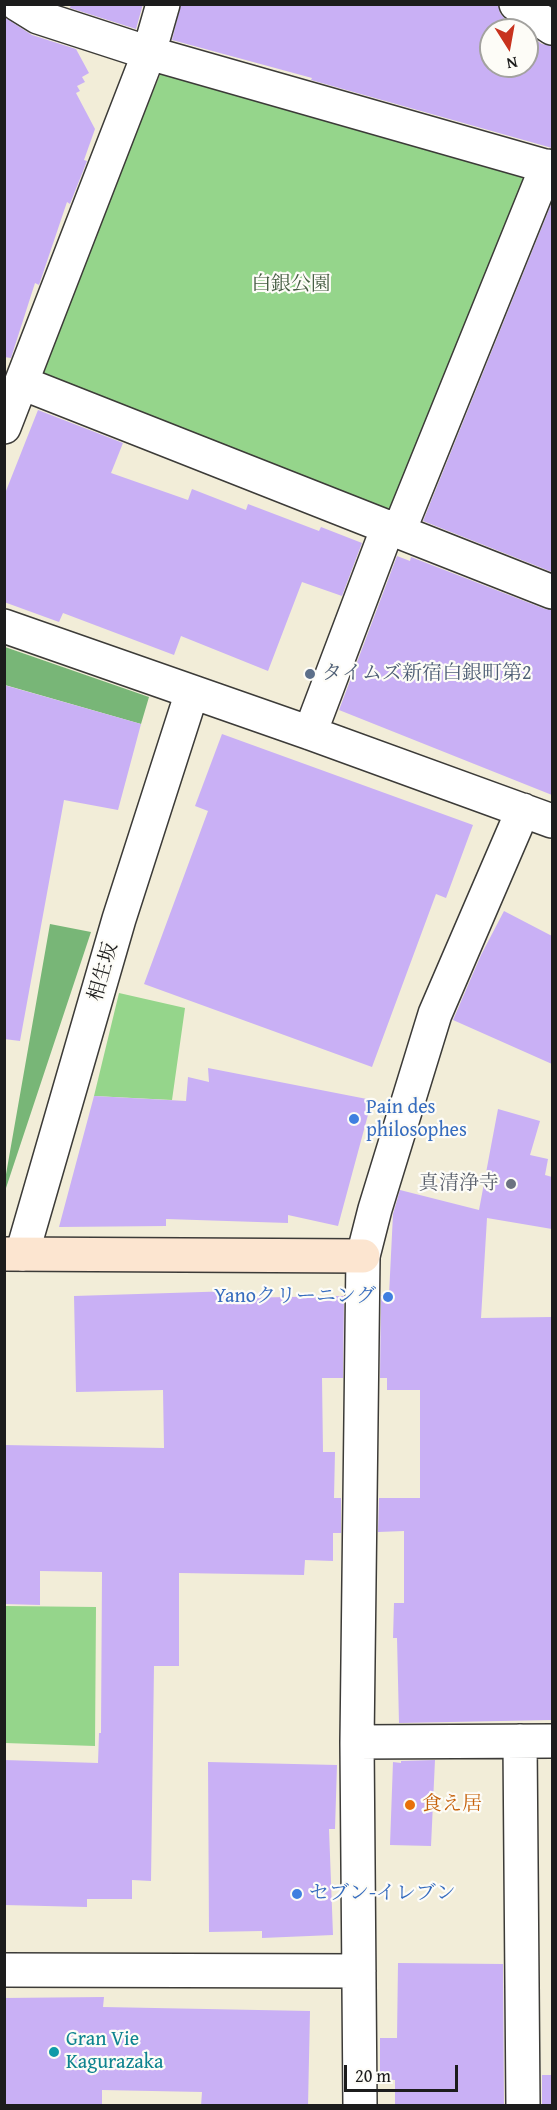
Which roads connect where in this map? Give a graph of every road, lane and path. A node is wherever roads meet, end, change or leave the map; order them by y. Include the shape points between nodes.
1 (17, 4) edge
2 (163, 4) edge
3 (516, 4) edge
4 (552, 28) edge
5 (149, 53) junction
6 (550, 167) edge
7 (21, 383) junction
8 (4, 427) edge
9 (393, 529) junction
10 (552, 592) edge
11 (4, 626) edge
12 (192, 692) junction
13 (310, 733) junction
14 (538, 816) edge
15 (13, 1254) edge
16 (363, 1256) junction
17 (520, 1741) junction
18 (552, 1741) edge
19 (357, 1742) junction
20 (4, 1970) edge
21 (359, 1971) junction
22 (360, 2106) edge
23 (523, 2106) edge

1 - 5 street via 38,17
2 - 5 street
3 - 4 street
5 - 6 street
5 - 7 street
6 - 9 street
7 - 8 street
7 - 9 street
9 - 10 street
9 - 13 street
11 - 12 street
12 - 13 street
12 - 15 street, 相生坂
13 - 14 street
14 - 16 street via 435,1014
15 - 16 street
16 - 19 street
17 - 18 street
17 - 19 street
17 - 23 street
19 - 21 street
20 - 21 street
21 - 22 street

